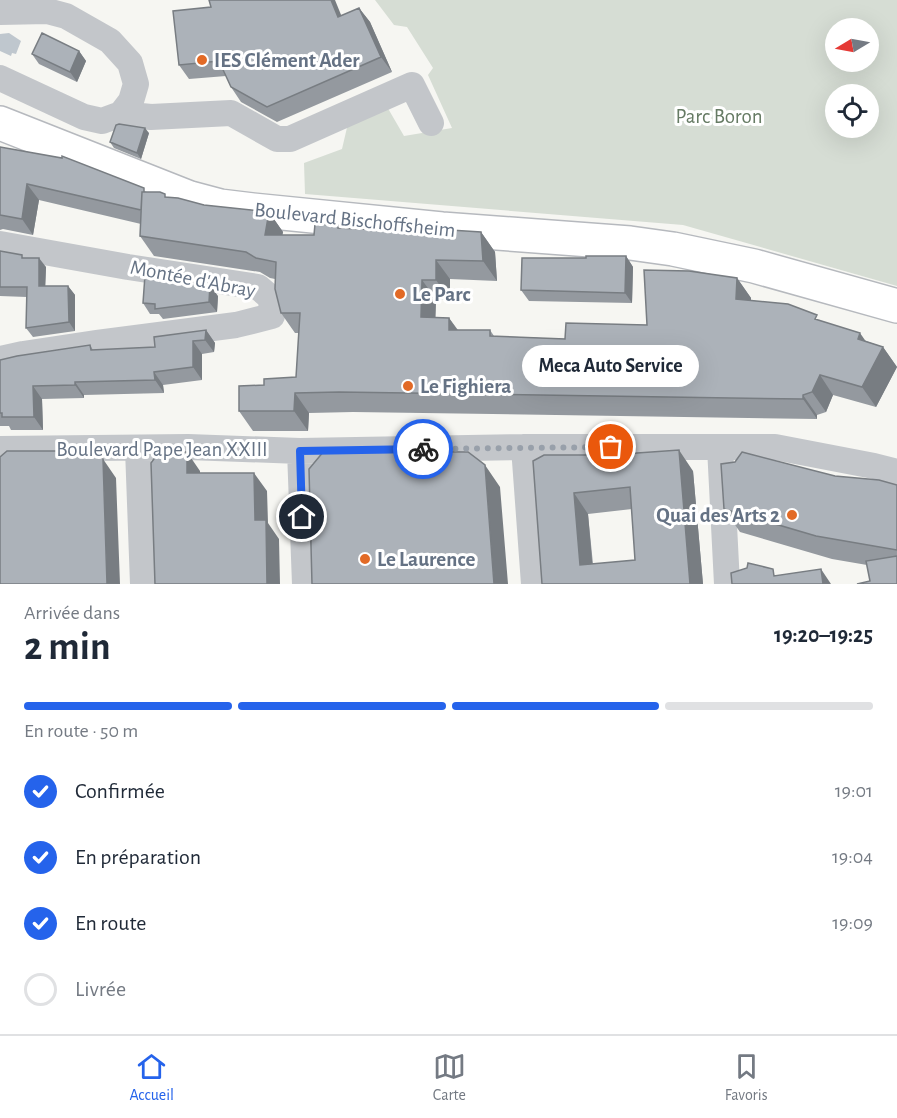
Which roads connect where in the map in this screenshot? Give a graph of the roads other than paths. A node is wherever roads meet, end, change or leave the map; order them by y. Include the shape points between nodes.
1 (0, 12) edge
2 (0, 78) edge
3 (121, 114) junction
4 (0, 123) edge
5 (431, 123) dead end
6 (0, 244) edge
7 (897, 306) edge
8 (0, 360) edge
9 (524, 447) junction
10 (720, 447) junction
11 (138, 448) junction
12 (0, 449) edge
13 (300, 451) junction
14 (897, 472) edge
15 (143, 584) edge
16 (305, 584) edge
17 (534, 584) edge
18 (728, 584) edge

1 - 3 street via 47,11 66,16 110,41 130,63 136,84
2 - 3 street via 84,117 102,121
3 - 5 street via 151,117 231,113 277,139 290,139 412,85
4 - 7 main road, Boulevard Bischoffsheim via 190,198 220,206 673,249 754,266
6 - 8 street, Montée d'Abray via 258,287 271,298 272,316 236,325 87,344
9 - 10 street, Boulevard Pape Jean XXIII
9 - 13 street, Boulevard Pape Jean XXIII
9 - 17 street
10 - 14 street, Boulevard Pape Jean XXIII via 775,447
10 - 18 street
11 - 12 street, Boulevard Pape Jean XXIII
11 - 13 street, Boulevard Pape Jean XXIII
11 - 15 street
13 - 16 street

